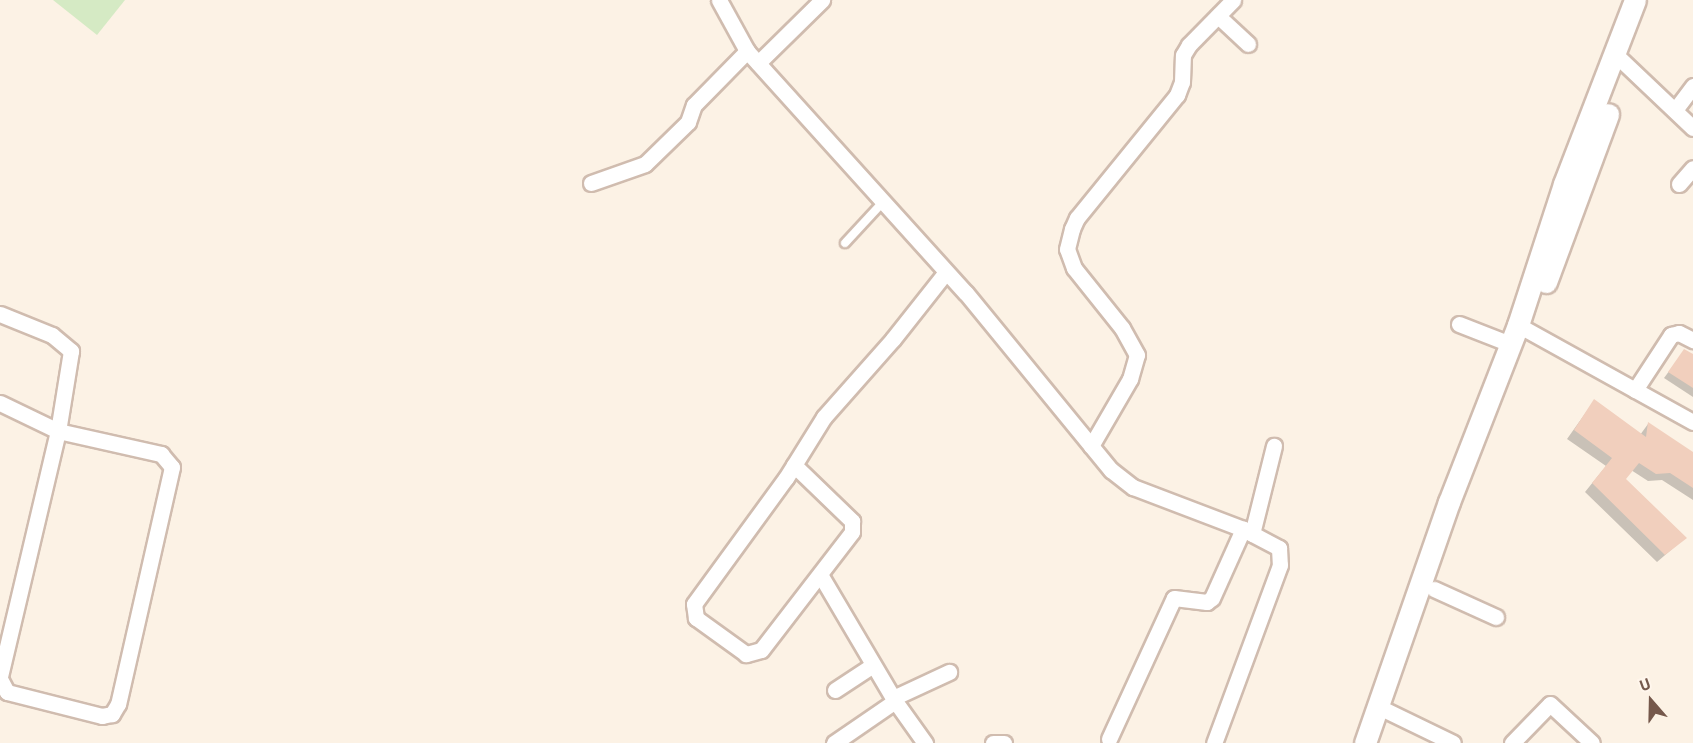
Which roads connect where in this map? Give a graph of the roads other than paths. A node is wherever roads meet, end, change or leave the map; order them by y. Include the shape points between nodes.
1 (719, 0) edge
2 (822, 0) edge
3 (1233, 0) edge
4 (1637, 0) edge
5 (1218, 16) junction
6 (1248, 44) dead end
7 (747, 51) junction
8 (1622, 59) junction
9 (758, 63) junction
10 (1693, 86) edge
11 (1675, 110) junction
12 (1693, 128) edge
13 (1693, 168) edge
14 (591, 183) dead end
15 (1679, 184) dead end
16 (883, 202) junction
17 (845, 243) dead end
18 (946, 272) junction
19 (0, 314) edge
20 (1459, 324) dead end
21 (1519, 333) junction
22 (1693, 340) edge
23 (1635, 390) junction
24 (0, 403) edge
25 (1693, 422) edge
26 (58, 431) junction
27 (1090, 446) junction
28 (1274, 446) dead end
29 (794, 465) junction
30 (1248, 531) junction
31 (821, 576) junction
32 (1434, 589) junction
33 (1496, 617) dead end
34 (3, 644) edge
35 (873, 665) junction
36 (949, 672) dead end
37 (0, 677) edge
38 (835, 690) dead end
39 (894, 700) junction
40 (1385, 710) junction
41 (1112, 742) edge
42 (834, 743) edge
43 (925, 743) edge
44 (993, 743) edge
45 (1004, 743) edge
46 (1214, 743) edge
47 (1365, 743) edge
48 (1381, 743) edge
49 (1453, 743) edge
50 (1512, 743) edge
51 (1592, 743) edge

1 - 7 street
2 - 9 street
3 - 5 street
4 - 8 main road
5 - 6 street
5 - 27 street via 1183,55 1182,82 1173,101 1072,229 1067,249 1074,268 1122,328 1137,355 1130,379
7 - 9 street
7 - 14 street via 694,105 688,122 645,164
8 - 11 street
8 - 21 main road
9 - 16 street
10 - 11 street
11 - 12 street
13 - 15 street
16 - 17 lane
16 - 18 street
18 - 27 street
18 - 29 street via 829,411
19 - 26 street via 52,335 71,351
20 - 21 street
21 - 23 street
21 - 32 main road
21 - 40 main road via 1449,502
22 - 23 street via 1679,333 1671,335
23 - 25 street
24 - 26 street
26 - 34 street
26 - 37 street via 161,454 172,467 118,704 112,714 102,716 7,692
27 - 30 street via 1115,475 1133,487
28 - 30 street
29 - 31 street via 852,521 854,528
29 - 31 street via 693,611 713,630 753,655
30 - 41 street via 1207,603 1174,598
30 - 46 street via 1279,549 1280,565
31 - 35 street
32 - 33 street
32 - 40 main road
34 - 37 street
35 - 38 street
35 - 39 street
36 - 39 street
39 - 42 street
39 - 43 street
40 - 47 main road
40 - 48 main road
40 - 49 street
44 - 45 street
50 - 51 street via 1550,704

